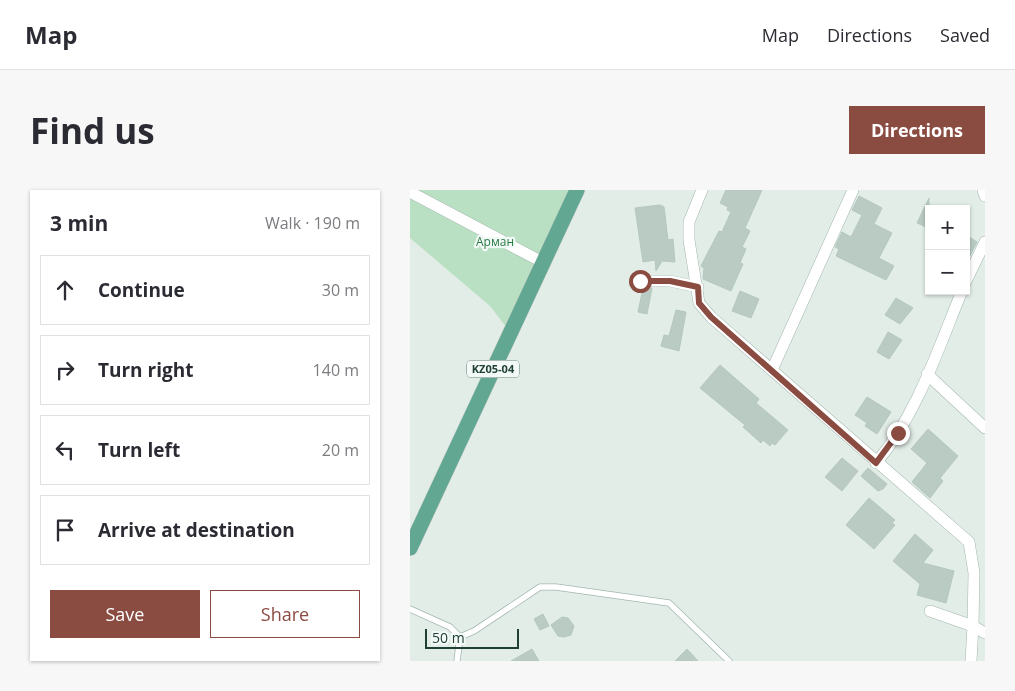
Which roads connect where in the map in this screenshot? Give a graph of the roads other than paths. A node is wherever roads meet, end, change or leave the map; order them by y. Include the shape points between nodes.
1 (577, 190) edge
2 (702, 190) edge
3 (853, 190) edge
4 (983, 190) edge
5 (410, 192) edge
6 (985, 196) edge
7 (985, 242) edge
8 (544, 263) junction
9 (970, 273) edge
10 (640, 281) dead end
11 (698, 287) junction
12 (960, 295) edge
13 (772, 370) junction
14 (927, 374) junction
15 (985, 428) edge
16 (876, 463) junction
17 (412, 539) edge
18 (410, 609) edge
19 (930, 611) dead end
20 (973, 626) junction
21 (985, 633) edge
22 (460, 637) junction
23 (457, 661) edge
24 (729, 661) edge
25 (971, 661) edge

1 - 8 main road, KZ05-04
2 - 11 street via 689,222
3 - 13 street
4 - 6 street
5 - 8 street
7 - 9 street
8 - 17 main road, KZ05-04
10 - 11 street via 670,281
11 - 13 street via 699,303 711,317
12 - 14 street
13 - 16 street
14 - 15 street
14 - 16 street via 898,433
16 - 20 street via 969,542 974,573
18 - 22 lane via 450,627
19 - 20 street
20 - 21 street
20 - 25 street
22 - 23 lane
22 - 24 lane via 540,587 556,587 669,603

